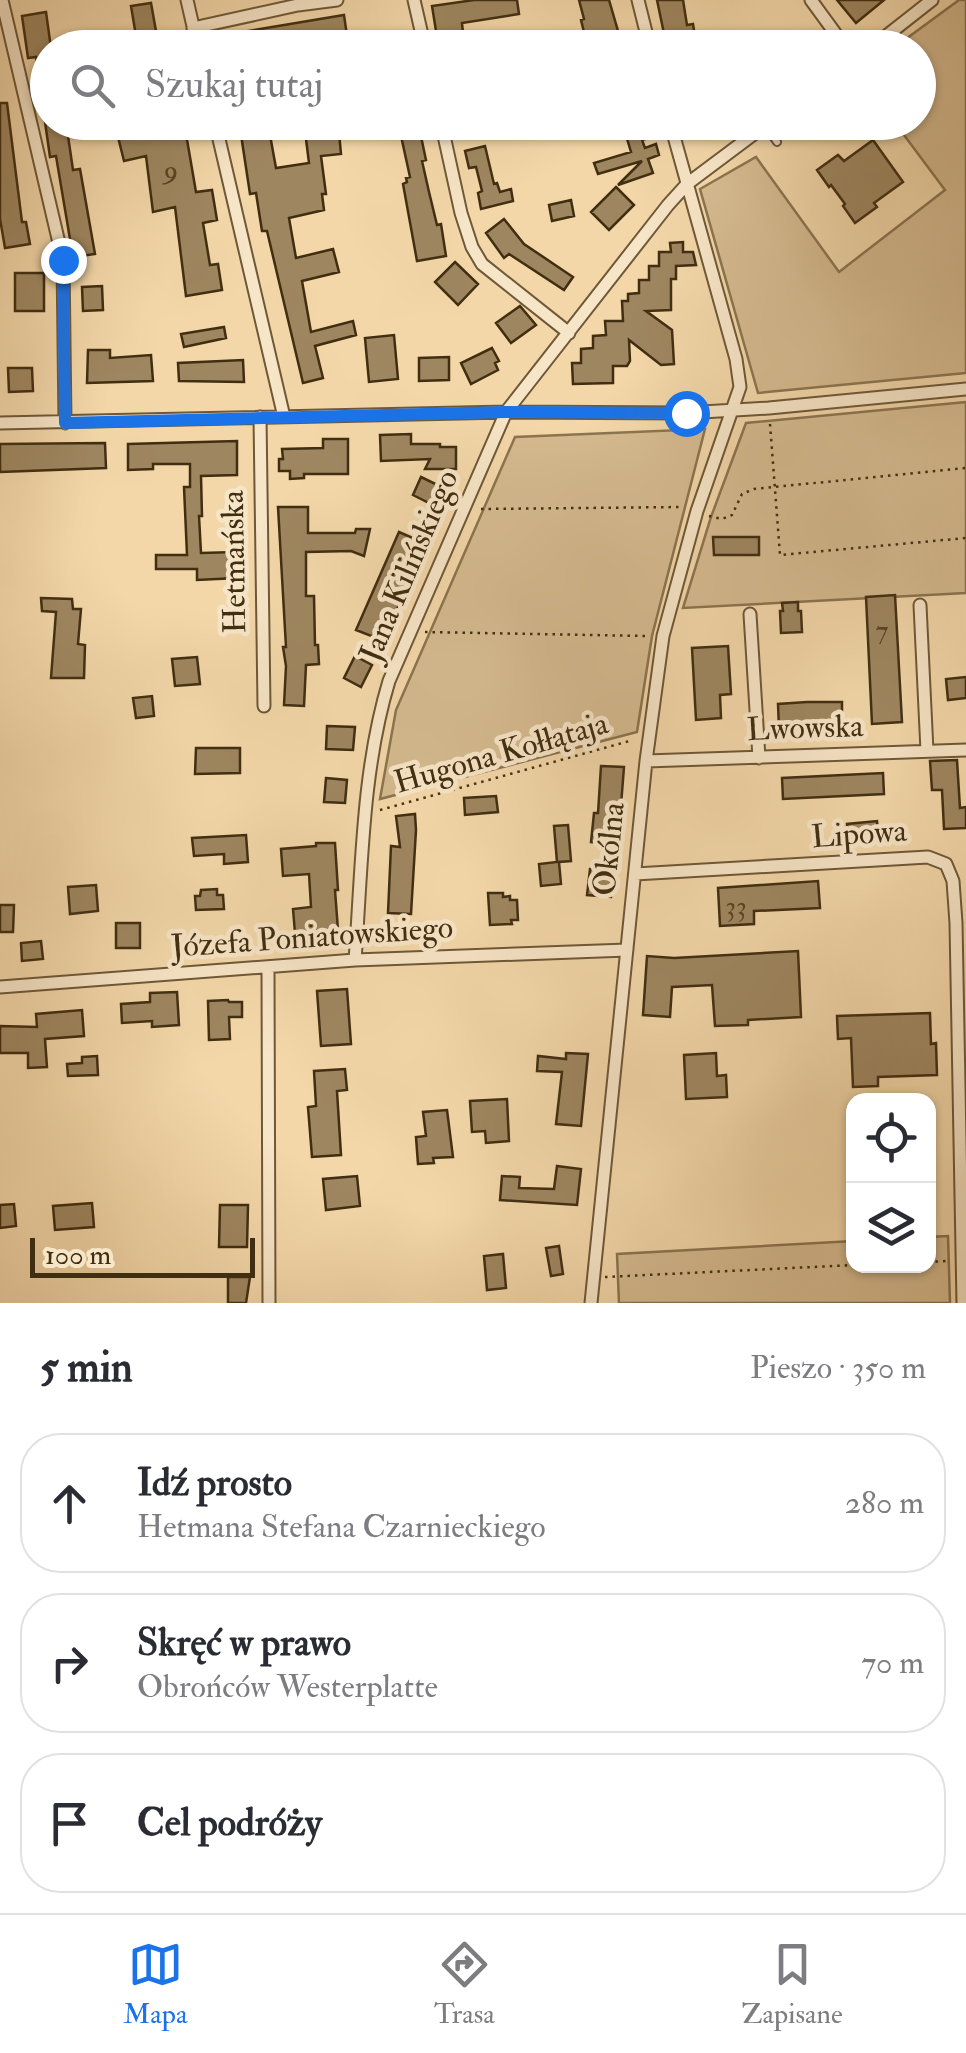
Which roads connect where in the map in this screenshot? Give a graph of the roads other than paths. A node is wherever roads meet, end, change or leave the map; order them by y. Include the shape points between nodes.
1 (2, 0) edge
2 (187, 0) edge
3 (337, 0) edge
4 (414, 0) edge
5 (638, 0) edge
6 (811, 0) edge
7 (932, 0) edge
8 (193, 28) joint
9 (421, 30) edge
10 (646, 30) edge
11 (833, 30) edge
12 (893, 30) edge
13 (30, 119) edge
14 (35, 140) edge
15 (219, 140) edge
16 (445, 140) edge
17 (675, 140) edge
18 (746, 140) edge
19 (687, 184) junction
20 (569, 333) junction
21 (966, 388) edge
22 (733, 410) junction
23 (506, 412) junction
24 (260, 417) junction
25 (284, 418) junction
26 (0, 423) edge
27 (65, 423) junction
28 (920, 606) dead end
29 (750, 614) dead end
30 (264, 706) dead end
31 (966, 750) edge
32 (927, 751) junction
33 (759, 758) junction
34 (646, 761) junction
35 (634, 874) junction
36 (961, 923) edge
37 (627, 950) junction
38 (355, 960) junction
39 (268, 967) junction
40 (0, 987) edge
41 (962, 1086) edge
42 (964, 1244) edge
43 (269, 1303) edge
44 (591, 1303) edge
45 (962, 1303) edge

1 - 13 street
2 - 8 street
3 - 8 street
4 - 9 street
5 - 10 street
6 - 11 street
7 - 12 street
14 - 27 street via 63,260
15 - 25 street
16 - 20 street via 461,213 482,264
17 - 19 street, Okólna
18 - 19 street, Jana Kilińskiego
19 - 20 street, Jana Kilińskiego
19 - 22 street, Okólna via 738,371
20 - 23 street, Jana Kilińskiego
21 - 22 street
22 - 23 street
22 - 34 street, Okólna via 664,636
23 - 25 street
23 - 38 street, Jana Kilińskiego via 378,717
24 - 25 street
24 - 27 street
24 - 30 street, Hetmańska
26 - 27 street
28 - 32 street
29 - 33 street
31 - 32 street, Lwowska
32 - 33 street, Lwowska
33 - 34 street, Lwowska
34 - 35 street, Okólna
35 - 36 street, Lipowa via 928,857 946,864
35 - 37 street, Okólna
36 - 41 street, Lipowa
37 - 38 street, Józefa Poniatowskiego
37 - 44 street, Okólna
38 - 39 street, Józefa Poniatowskiego
39 - 40 street, Józefa Poniatowskiego
39 - 43 street
41 - 42 street, Lipowa
42 - 45 street, Lipowa

